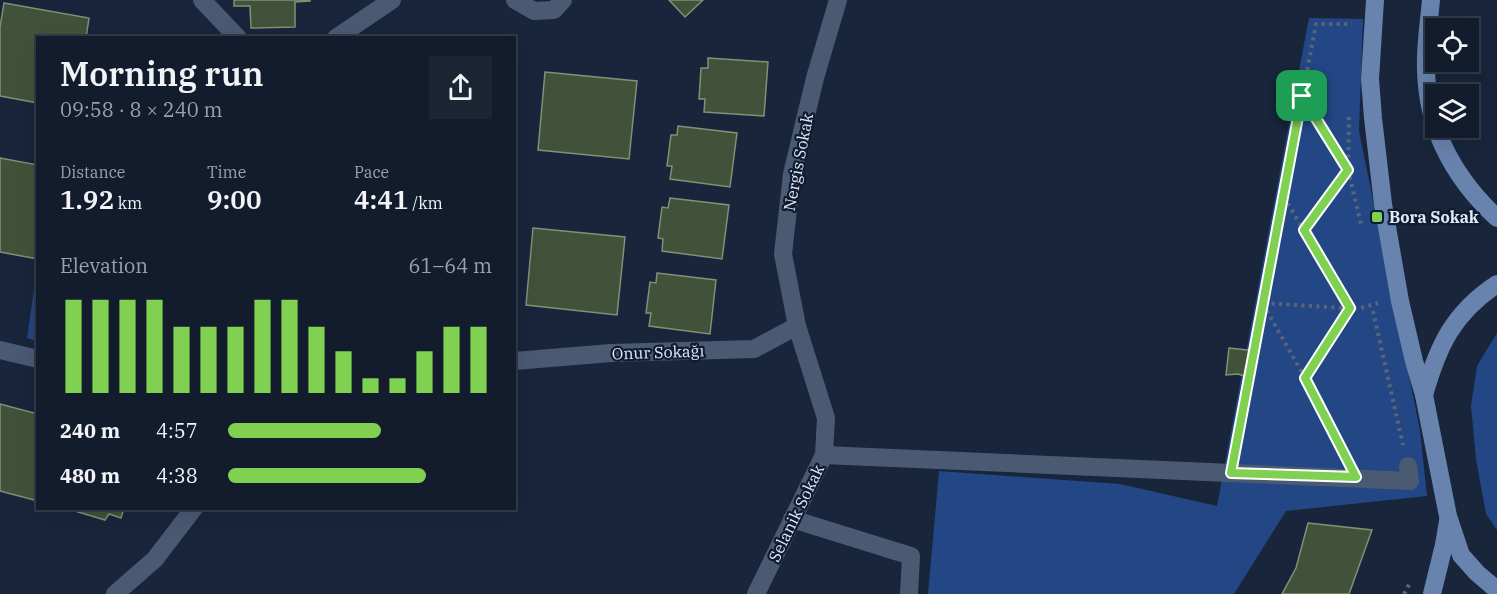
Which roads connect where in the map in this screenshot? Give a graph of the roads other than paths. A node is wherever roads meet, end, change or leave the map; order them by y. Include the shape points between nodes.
1 (202, 0) edge
2 (392, 0) edge
3 (515, 0) edge
4 (563, 0) edge
5 (838, 0) edge
6 (1375, 0) edge
7 (1431, 0) edge
8 (236, 36) edge
9 (339, 36) edge
10 (1497, 218) edge
11 (1497, 284) edge
12 (797, 326) junction
13 (0, 350) edge
14 (36, 359) edge
15 (516, 360) edge
16 (1424, 395) junction
17 (824, 455) junction
18 (1408, 466) dead end
19 (192, 510) edge
20 (1448, 516) junction
21 (792, 519) junction
22 (1497, 590) edge
23 (115, 594) edge
24 (756, 594) edge
25 (909, 594) edge
26 (1432, 594) edge

1 - 8 street
2 - 9 street
3 - 4 street via 534,11 554,9
5 - 12 street, Nergis Sokak via 792,174 783,254
6 - 16 main road via 1370,79 1383,204 1400,301
7 - 10 main road via 1425,68 1433,120 1441,143 1468,188
11 - 16 main road via 1462,314 1441,344
12 - 15 street, Onur Sokağı via 754,349
12 - 17 street, Selanik Sokak via 826,418
13 - 14 street
16 - 20 main road
17 - 18 street via 1410,481
17 - 21 street, Selanik Sokak
19 - 23 street via 155,560
20 - 22 main road via 1461,555
20 - 26 main road
21 - 24 street, Selanik Sokak
21 - 25 street via 911,556

